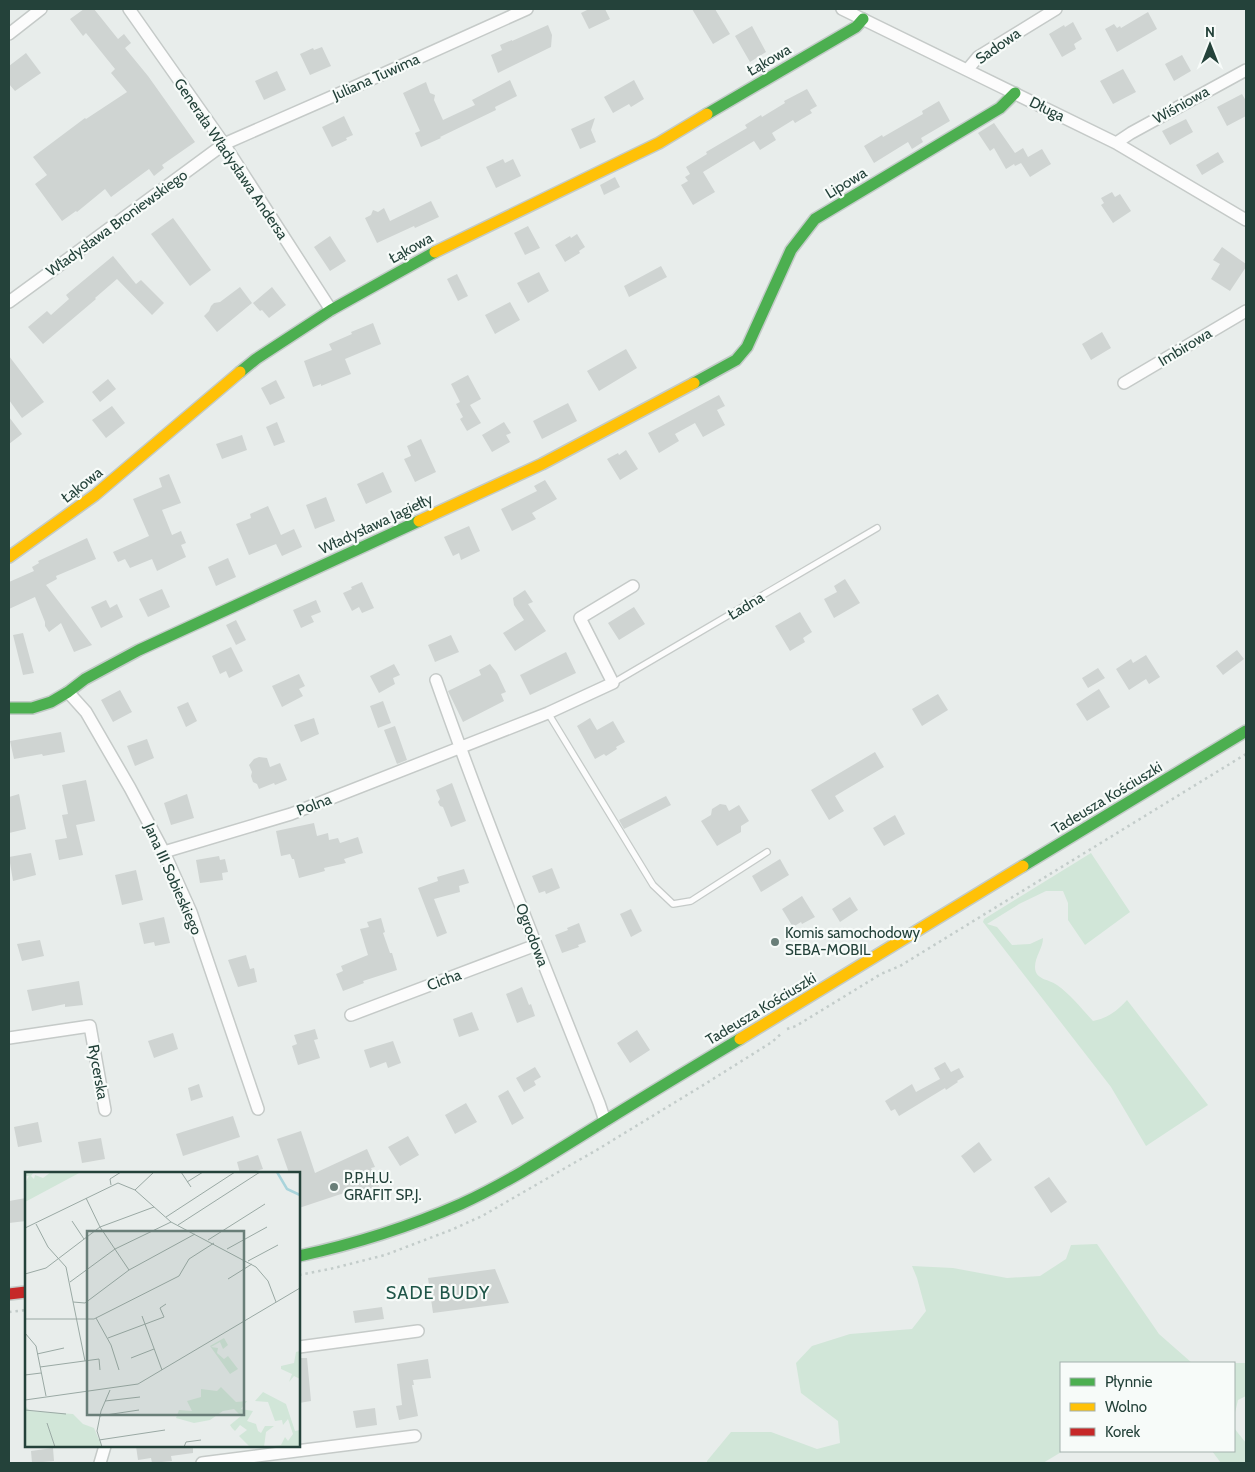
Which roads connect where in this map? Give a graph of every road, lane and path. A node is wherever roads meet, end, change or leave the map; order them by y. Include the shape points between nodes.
1 (41, 9) edge
2 (129, 9) edge
3 (527, 9) edge
4 (842, 9) edge
5 (1056, 9) edge
6 (863, 19) junction
7 (9, 34) edge
8 (968, 69) junction
9 (1246, 70) edge
10 (1015, 93) junction
11 (1116, 143) junction
12 (224, 144) junction
13 (1246, 220) edge
14 (9, 302) edge
15 (331, 310) junction
16 (1246, 311) edge
17 (747, 347) joint
18 (1124, 383) dead end
19 (877, 528) dead end
20 (9, 557) edge
21 (633, 586) dead end
22 (436, 680) dead end
23 (613, 683) junction
24 (68, 692) junction
25 (9, 708) edge
26 (548, 713) junction
27 (1246, 731) edge
28 (460, 748) junction
29 (164, 852) junction
30 (767, 852) dead end
31 (536, 946) junction
32 (351, 1015) dead end
33 (9, 1038) edge
34 (258, 1109) dead end
35 (105, 1110) dead end
36 (605, 1122) junction
37 (300, 1256) edge
38 (25, 1292) edge
39 (9, 1294) edge
40 (25, 1310) edge
41 (9, 1312) edge
42 (418, 1331) dead end
43 (300, 1347) edge
44 (415, 1436) dead end
45 (105, 1447) edge
46 (100, 1463) edge
47 (202, 1463) edge

1 - 7 street
2 - 12 street, Generała Władysława Andersa
3 - 12 street, Juliana Tuwima
4 - 6 street, Długa
5 - 8 street, Sadowa via 978,57
6 - 8 street, Długa
6 - 15 street, Łąkowa via 856,27 659,142 441,248
8 - 10 street, Długa
9 - 11 street, Wiśniowa
10 - 11 street, Długa
10 - 17 street, Lipowa via 1000,108 815,219 791,250
11 - 13 street, Długa
12 - 14 street, Władysława Broniewskiego
12 - 15 street, Generała Władysława Andersa
15 - 20 street, Łąkowa via 256,359 95,495
16 - 18 street, Imbirowa
17 - 24 street, Władysława Jagiełły via 736,360 542,464 139,650 85,679
19 - 23 lane, Ładna
21 - 23 street via 580,618
22 - 28 street
23 - 26 street, Polna
24 - 25 street, Władysława Jagiełły via 32,708
24 - 29 street, Jana III Sobieskiego via 86,712
26 - 28 street, Polna
26 - 30 lane via 653,885 673,904 691,901
27 - 36 street, Tadeusza Kościuszki
28 - 29 street, Polna via 291,814
28 - 31 street, Ogrodowa
29 - 34 street, Jana III Sobieskiego via 191,912
31 - 32 street, Cicha
31 - 36 street, Ogrodowa
33 - 35 street, Rycerska via 90,1026
36 - 37 street, Tadeusza Kościuszki via 515,1175 454,1206 366,1239
38 - 39 street
40 - 41 path
42 - 43 street
44 - 47 street
45 - 46 street

